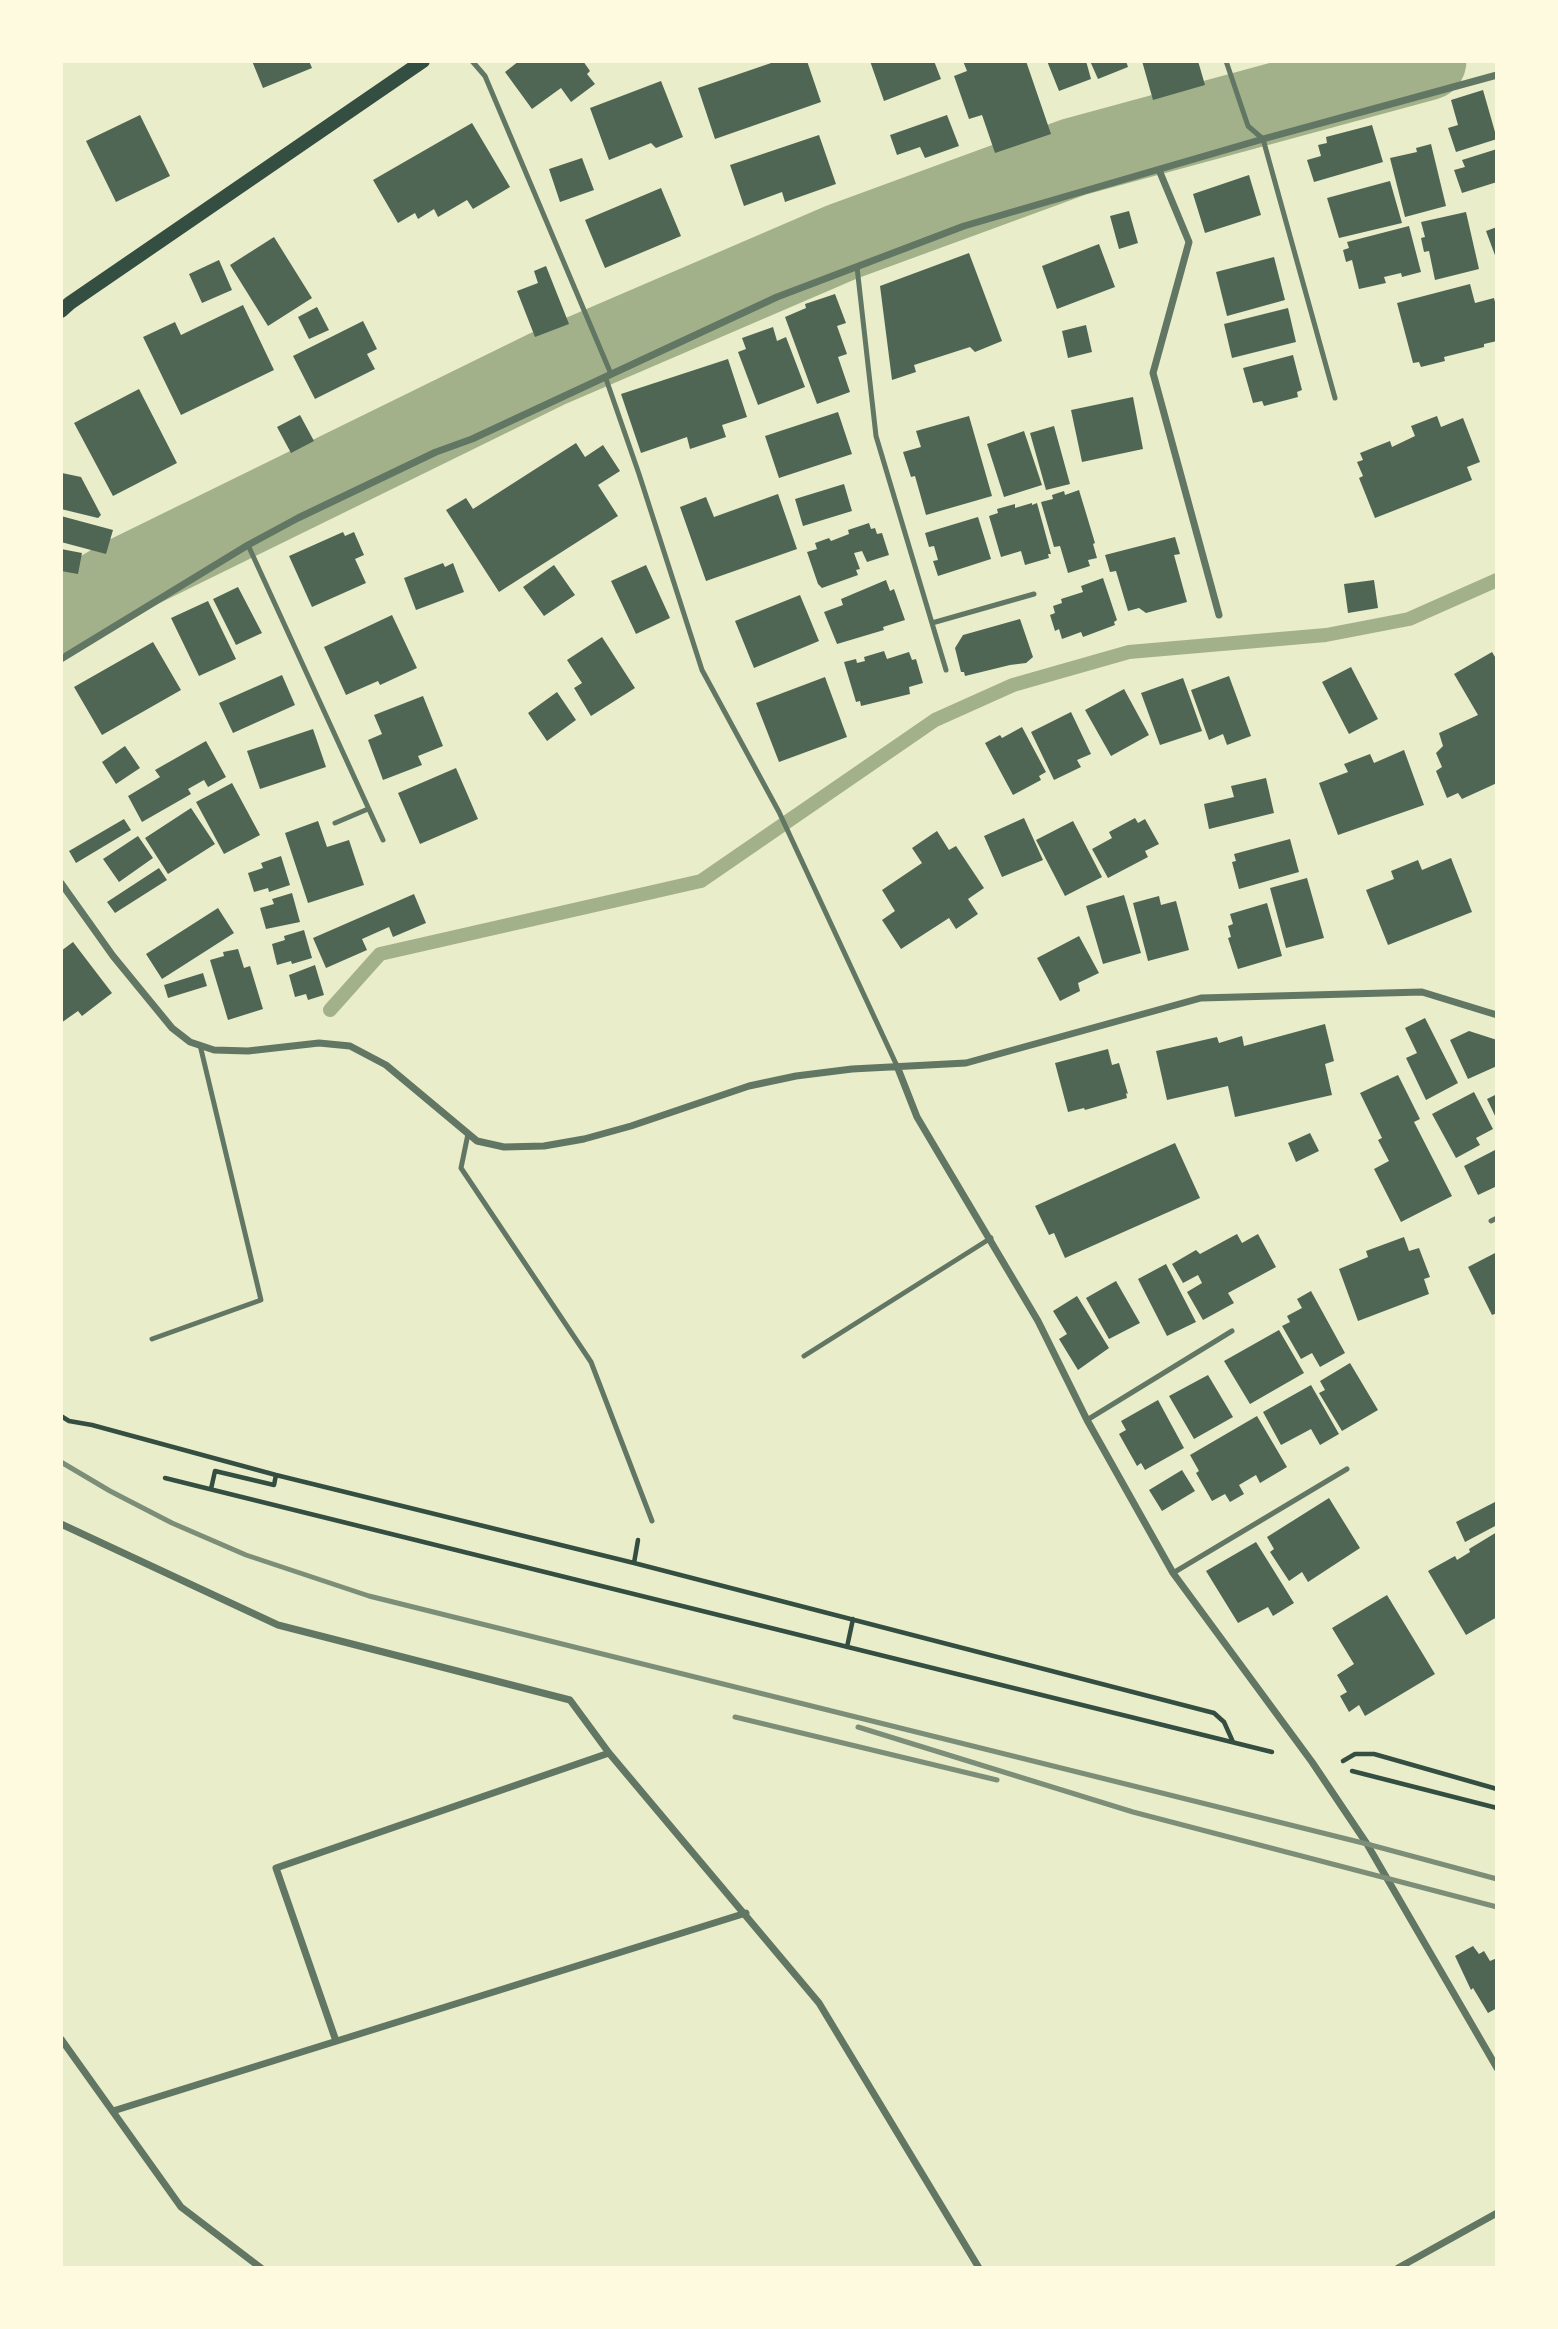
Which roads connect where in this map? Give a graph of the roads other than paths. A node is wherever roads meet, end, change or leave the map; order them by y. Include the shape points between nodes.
1 (422, 61) edge
2 (472, 61) edge
3 (1226, 61) edge
4 (1497, 75) edge
5 (1263, 138) junction
6 (1159, 170) junction
7 (857, 267) junction
8 (61, 311) edge
9 (608, 375) junction
10 (1335, 398) dead end
11 (248, 545) junction
12 (1034, 594) dead end
13 (1219, 615) dead end
14 (932, 622) junction
15 (61, 659) edge
16 (946, 670) dead end
17 (368, 809) junction
18 (335, 823) dead end
19 (383, 840) dead end
20 (61, 883) edge
21 (1497, 1015) edge
22 (200, 1045) junction
23 (897, 1066) junction
24 (468, 1134) junction
25 (990, 1238) junction
26 (1232, 1332) dead end
27 (152, 1339) dead end
28 (804, 1356) dead end
29 (1087, 1420) junction
30 (1347, 1469) dead end
31 (652, 1521) dead end
32 (61, 1524) edge
33 (1173, 1573) junction
34 (609, 1754) junction
35 (746, 1913) junction
36 (61, 2039) edge
37 (337, 2041) junction
38 (1497, 2068) edge
39 (113, 2111) junction
40 (1497, 2213) edge
41 (261, 2268) edge
42 (979, 2268) edge
43 (1398, 2268) edge

1 - 8 main road
2 - 9 lane via 485,76
3 - 5 lane via 1248,126
4 - 5 street
5 - 6 street
5 - 10 lane
6 - 7 street via 964,226
6 - 13 street via 1189,242 1153,373
7 - 9 street
7 - 14 lane via 876,436
9 - 11 street via 423,458
9 - 23 lane via 702,670 779,812
11 - 15 street
11 - 17 lane
12 - 14 lane
14 - 16 lane
17 - 18 lane
17 - 19 lane
20 - 22 street via 172,1028
21 - 23 street via 1422,992 1200,998 966,1063
22 - 24 street via 248,1051 319,1043 350,1046 386,1065
22 - 27 lane via 261,1300
23 - 24 street via 749,1086 631,1126 544,1146 505,1147 477,1142
23 - 25 street via 917,1117
24 - 31 lane via 461,1168 591,1362
25 - 28 lane
25 - 29 street
26 - 29 lane
29 - 33 street
30 - 33 lane
32 - 34 street via 278,1625 570,1700
33 - 38 street via 1367,1844
34 - 35 street
34 - 37 street via 276,1868
35 - 37 street
35 - 42 street via 819,2003
36 - 39 street
37 - 39 street
39 - 41 street via 181,2207
40 - 43 street

